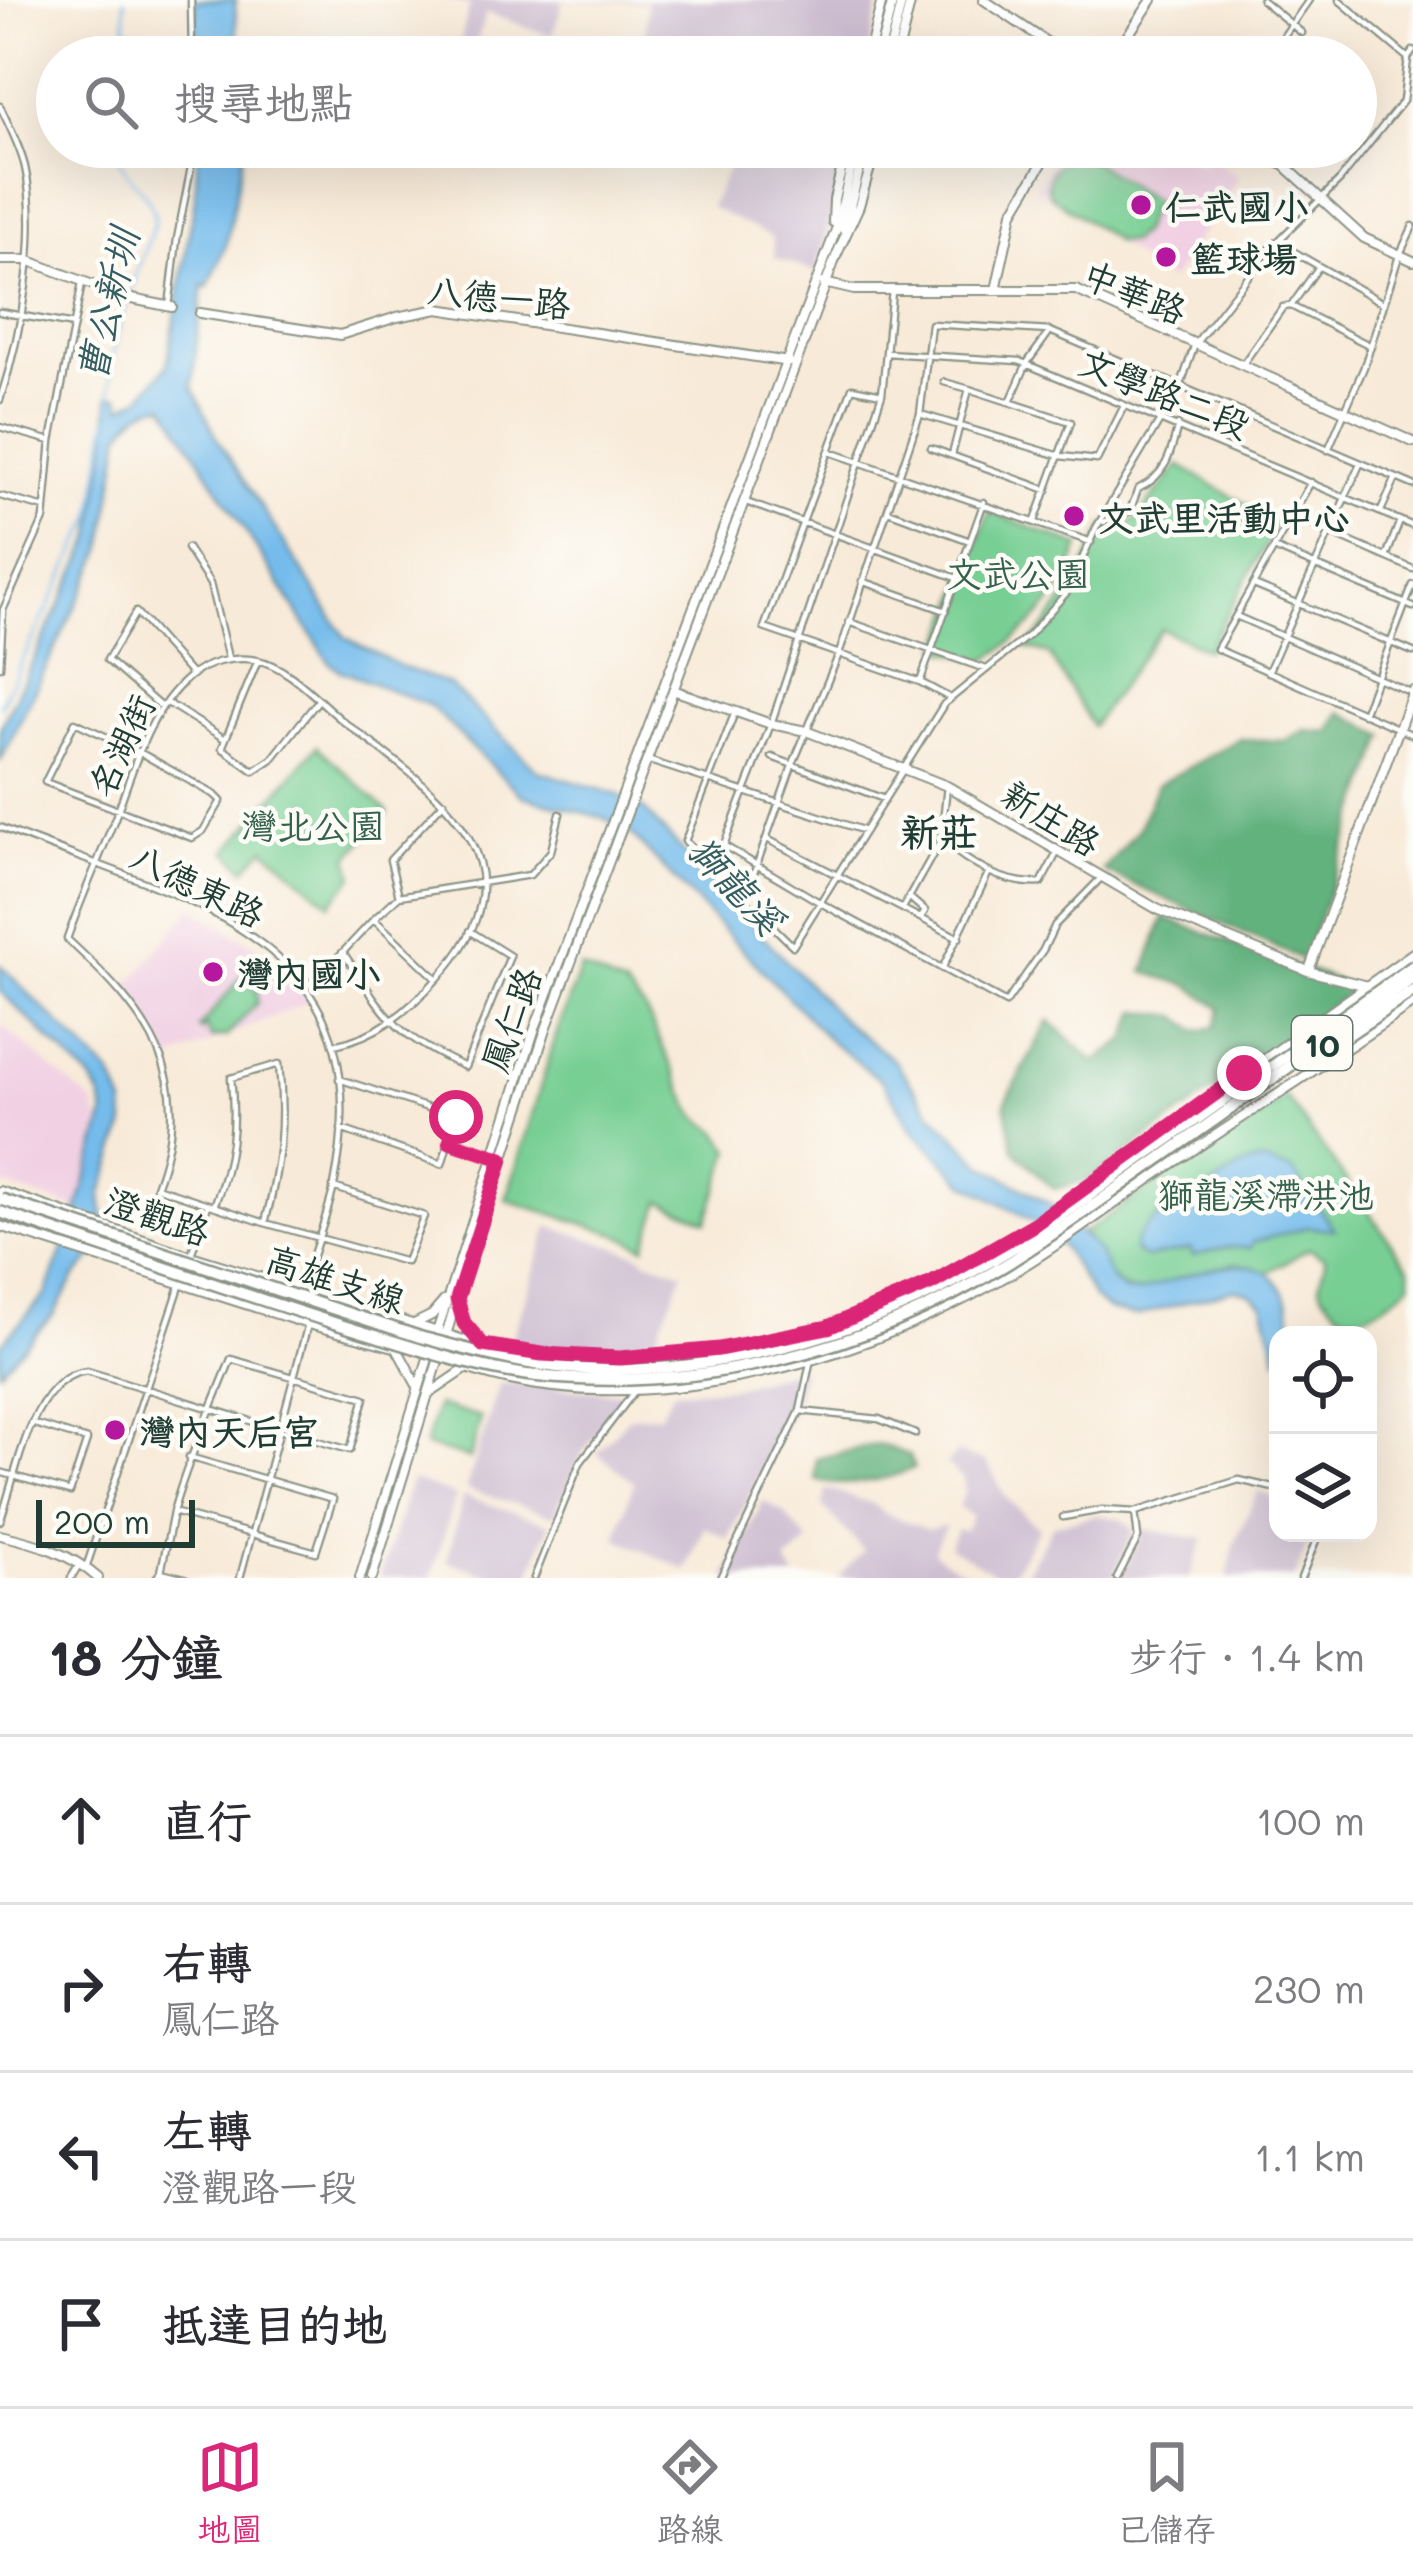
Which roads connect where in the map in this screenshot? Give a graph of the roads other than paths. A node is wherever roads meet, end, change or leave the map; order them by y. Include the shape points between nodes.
1 (191, 0) edge
2 (882, 0) edge
3 (892, 0) edge
4 (902, 0) edge
5 (911, 0) edge
6 (984, 0) edge
7 (1152, 0) edge
8 (1262, 0) edge
9 (1309, 0) edge
10 (1339, 0) edge
11 (1290, 23) junction
12 (1302, 33) dead end
13 (192, 36) edge
14 (873, 36) edge
15 (883, 36) edge
16 (896, 36) edge
17 (899, 36) edge
18 (1038, 36) edge
19 (1127, 36) edge
20 (1282, 36) edge
21 (1411, 54) edge
22 (1404, 94) junction
23 (1413, 100) edge
24 (0, 106) edge
25 (1377, 133) edge
26 (192, 168) edge
27 (853, 168) edge
28 (855, 168) edge
29 (858, 168) edge
30 (1039, 168) edge
31 (1288, 168) edge
32 (1347, 168) edge
33 (854, 173) junction
34 (1322, 197) junction
35 (1413, 226) edge
36 (1277, 242) junction
37 (833, 252) junction
38 (1399, 256) junction
39 (0, 260) edge
40 (27, 260) junction
41 (1413, 261) edge
42 (1318, 268) junction
43 (82, 282) junction
44 (822, 282) junction
45 (996, 290) junction
46 (892, 291) junction
47 (1383, 304) junction
48 (1292, 306) junction
49 (170, 307) joint
50 (0, 312) edge
51 (200, 313) dead end
52 (20, 315) junction
53 (74, 325) junction
54 (1049, 331) junction
55 (1195, 344) junction
56 (1371, 346) junction
57 (886, 352) junction
58 (926, 355) junction
59 (792, 363) junction
60 (1027, 363) junction
61 (1243, 364) junction
62 (944, 382) dead end
63 (1180, 387) junction
64 (969, 389) junction
65 (882, 394) junction
66 (0, 400) edge
67 (1010, 402) junction
68 (1124, 406) junction
69 (1346, 410) junction
70 (920, 414) junction
71 (1163, 418) junction
72 (963, 425) junction
73 (1178, 425) junction
74 (0, 427) edge
75 (52, 441) junction
76 (1413, 442) edge
77 (931, 448) dead end
78 (1328, 451) junction
79 (830, 452) junction
80 (952, 455) junction
81 (1060, 456) junction
82 (860, 461) junction
83 (1360, 464) junction
84 (900, 473) junction
85 (1396, 478) junction
86 (1311, 482) junction
87 (1413, 485) edge
88 (1047, 490) junction
89 (1345, 495) junction
90 (0, 496) edge
91 (741, 500) junction
92 (984, 502) junction
93 (45, 508) junction
94 (888, 511) junction
95 (1381, 512) junction
96 (1292, 516) junction
97 (1400, 520) junction
98 (1035, 521) junction
99 (1101, 523) junction
100 (804, 524) junction
101 (1413, 526) edge
102 (1332, 533) junction
103 (834, 535) junction
104 (970, 541) junction
105 (1091, 542) junction
106 (187, 548) dead end
107 (874, 548) junction
108 (1274, 548) junction
109 (1386, 557) junction
110 (1317, 566) junction
111 (1413, 569) edge
112 (957, 578) junction
113 (862, 581) junction
114 (1253, 584) junction
115 (1413, 585) edge
116 (1299, 604) junction
117 (1409, 605) edge
118 (946, 611) junction
119 (1236, 616) junction
120 (849, 622) junction
121 (1, 625) edge
122 (798, 637) junction
123 (1284, 637) junction
124 (1390, 643) junction
125 (932, 651) junction
126 (1413, 652) edge
127 (838, 654) junction
128 (228, 658) junction
129 (257, 660) junction
130 (0, 665) edge
131 (986, 670) junction
132 (1268, 672) junction
133 (191, 674) junction
134 (1377, 678) junction
135 (920, 682) junction
136 (671, 690) junction
137 (1413, 692) edge
138 (951, 698) junction
139 (317, 701) junction
140 (163, 705) junction
141 (735, 712) junction
142 (1363, 714) junction
143 (771, 724) junction
144 (1398, 728) junction
145 (806, 731) junction
146 (1413, 735) edge
147 (225, 739) junction
148 (140, 752) junction
149 (772, 757) dead end
150 (650, 761) junction
151 (792, 766) junction
152 (903, 767) junction
153 (709, 782) junction
154 (947, 786) junction
155 (744, 794) junction
156 (629, 796) junction
157 (885, 799) junction
158 (444, 802) junction
159 (779, 803) junction
160 (117, 812) junction
161 (560, 814) dead end
162 (0, 827) edge
163 (866, 831) junction
164 (767, 839) junction
165 (941, 840) junction
166 (723, 845) junction
167 (1058, 851) junction
168 (96, 864) junction
169 (758, 865) junction
170 (714, 869) junction
171 (988, 874) junction
172 (838, 877) junction
173 (1100, 879) junction
174 (484, 884) junction
175 (399, 896) junction
176 (908, 896) junction
177 (746, 898) junction
178 (819, 902) junction
179 (902, 910) junction
180 (374, 919) junction
181 (920, 920) junction
182 (470, 931) junction
183 (959, 938) junction
184 (343, 952) junction
185 (1413, 960) edge
186 (942, 969) junction
187 (1309, 971) junction
188 (1413, 978) edge
189 (436, 979) junction
190 (308, 986) junction
191 (1366, 986) junction
192 (1413, 997) edge
193 (1401, 1011) junction
194 (390, 1023) junction
195 (334, 1045) junction
196 (1254, 1065) junction
197 (1244, 1073) junction
198 (339, 1078) junction
199 (1275, 1097) junction
200 (1264, 1104) junction
201 (1231, 1110) junction
202 (341, 1129) junction
203 (450, 1142) junction
204 (496, 1157) junction
205 (334, 1186) junction
206 (0, 1195) edge
207 (211, 1205) junction
208 (0, 1212) edge
209 (265, 1223) junction
210 (0, 1226) edge
211 (318, 1238) junction
212 (191, 1256) junction
213 (180, 1283) junction
214 (301, 1290) junction
215 (453, 1297) junction
216 (293, 1319) junction
217 (308, 1324) junction
218 (410, 1326) junction
219 (483, 1345) junction
220 (396, 1347) junction
221 (437, 1348) junction
222 (566, 1355) junction
223 (811, 1360) junction
224 (467, 1368) junction
225 (293, 1378) junction
226 (146, 1388) junction
227 (418, 1388) junction
228 (637, 1388) junction
229 (428, 1395) junction
230 (212, 1409) junction
231 (800, 1411) junction
232 (32, 1423) junction
233 (279, 1431) junction
234 (915, 1434) dead end
235 (189, 1457) junction
236 (0, 1472) edge
237 (16, 1475) junction
238 (267, 1477) junction
239 (1269, 1487) edge
240 (173, 1512) junction
241 (1135, 1512) junction
242 (1063, 1517) dead end
243 (0, 1521) edge
244 (0, 1535) edge
245 (250, 1536) junction
246 (1315, 1542) edge
247 (83, 1565) junction
248 (158, 1575) edge
249 (71, 1578) edge
250 (98, 1578) edge
251 (185, 1578) edge
252 (240, 1578) edge
253 (360, 1578) edge
254 (372, 1578) edge
255 (534, 1578) edge
256 (720, 1578) edge
257 (1117, 1578) edge
258 (1301, 1578) edge

1 - 13 street
2 - 14 street
3 - 15 street
4 - 16 street
5 - 17 street
6 - 18 street
7 - 19 street
8 - 11 street
9 - 11 street
10 - 21 street
11 - 12 street
11 - 20 street
21 - 22 street
22 - 23 street
22 - 25 street
24 - 40 street via 25,169
26 - 49 street
27 - 33 street
28 - 33 street
29 - 33 street
30 - 45 street via 1012,212
31 - 34 street
32 - 34 street
33 - 37 street
33 - 37 street
34 - 36 street
34 - 38 street via 1364,238
35 - 38 street
36 - 42 street
36 - 55 street
37 - 44 street
38 - 41 street
38 - 47 street
39 - 40 street
40 - 43 street
40 - 52 street
42 - 47 street
42 - 48 street
43 - 49 street
43 - 53 street
44 - 46 street, 中華路
44 - 59 street
45 - 46 street, 中華路
45 - 55 street, 中華路 via 1076,290
46 - 57 street
47 - 56 street
48 - 56 street
48 - 61 street via 1283,307
50 - 52 street
51 - 59 street, 八德一路 via 340,335 438,309
52 - 53 street
52 - 66 street
53 - 75 street
54 - 58 street via 931,324
54 - 60 street
54 - 63 street
55 - 61 street, 中華路
55 - 63 street
56 - 69 street
57 - 58 street, 文學路二段
57 - 65 street
58 - 60 street, 文學路二段
58 - 70 street
59 - 91 street
60 - 67 street
60 - 68 street, 文學路二段
61 - 69 street, 中華路
62 - 64 street
63 - 71 street
63 - 78 street
64 - 67 street
64 - 72 street
65 - 79 street via 852,388
65 - 82 street
67 - 81 street via 1071,422
68 - 71 street, 文學路二段
68 - 81 street via 1100,458
69 - 76 street, 中華路
69 - 78 street
70 - 72 street
70 - 84 street
71 - 73 street, 文學路二段
71 - 99 street
72 - 80 street
72 - 81 street
73 - 86 street, 文學路二段
73 - 99 street via 1156,481 1138,489 1130,511
74 - 75 street
75 - 93 street
77 - 80 street
78 - 83 street
79 - 82 street
79 - 100 street
80 - 88 street
81 - 88 street
82 - 84 street
82 - 103 street
83 - 85 street
83 - 89 street
84 - 92 street
84 - 94 street
85 - 87 street
85 - 95 street
86 - 89 street, 文學路二段
86 - 96 street
88 - 98 street
89 - 95 street, 文學路二段
89 - 102 street
90 - 93 street
91 - 100 street
91 - 136 street
92 - 98 street
92 - 104 street
93 - 121 street
94 - 104 street
94 - 107 street
95 - 97 street, 文學路二段
96 - 102 street
96 - 108 street
97 - 101 street, 文學路二段
97 - 109 street
98 - 105 street
99 - 105 street
100 - 103 street
100 - 122 street via 764,628
102 - 109 street
102 - 110 street
103 - 107 street
103 - 122 street
104 - 112 street
105 - 131 street via 1068,592
106 - 128 street via 210,584
107 - 112 street
107 - 113 street
108 - 110 street
108 - 114 street
109 - 111 street
110 - 116 street
110 - 117 street
112 - 118 street
113 - 118 street
113 - 120 street
114 - 116 street
114 - 119 street
115 - 117 street
116 - 123 street
116 - 124 street
117 - 124 street
118 - 125 street
119 - 123 street
119 - 132 street via 1217,650
120 - 125 street
120 - 127 street
121 - 130 street
122 - 127 street
122 - 143 street
123 - 132 street
123 - 134 street
124 - 126 street
124 - 134 street
125 - 131 street
125 - 135 street
127 - 135 street
127 - 145 street
128 - 129 street, 名湖街
128 - 133 street, 名湖街
129 - 139 street, 名湖街
129 - 147 street
131 - 138 street
132 - 142 street
133 - 140 street, 名湖街
133 - 140 street via 136,612 106,660
134 - 137 street
134 - 142 street
135 - 138 street
136 - 141 street, 新庄路
136 - 150 street
136 - 156 street
137 - 144 street
138 - 152 street
139 - 147 street via 254,771 222,748
139 - 158 street, 名湖街
140 - 147 street
140 - 148 street, 名湖街
141 - 143 street, 新庄路
141 - 153 street
142 - 144 street
143 - 145 street, 新庄路
143 - 155 street
144 - 146 street
144 - 187 street
145 - 151 street
145 - 152 street, 新庄路
148 - 160 street, 名湖街
148 - 160 street via 75,722 45,782
148 - 160 street via 215,795 219,808 192,838
149 - 151 street
150 - 153 street
150 - 156 street
151 - 157 street
151 - 159 street
152 - 154 street, 新庄路
152 - 157 street
153 - 155 street
153 - 170 street via 685,841
154 - 165 street
154 - 167 street, 新庄路
155 - 159 street
155 - 166 street
156 - 204 street, 鳳仁路
156 - 204 street, 鳳仁路 via 611,824
157 - 163 street
158 - 174 street, 名湖街 via 475,842
158 - 175 street via 390,860
159 - 163 street
159 - 164 street
160 - 168 street, 名湖街
161 - 174 street via 551,851 530,875
162 - 168 street, 八德東路
163 - 172 street
164 - 169 street
164 - 172 street
165 - 171 street
165 - 176 street
166 - 169 street
166 - 170 street
167 - 171 street via 1041,883
167 - 173 street, 新庄路
168 - 190 street, 八德東路 via 222,918
168 - 207 street, 名湖街 via 67,939 154,1036 170,1091 172,1138 156,1186
169 - 177 street
169 - 178 street
170 - 177 street
171 - 183 street
172 - 178 street
172 - 179 street
173 - 186 street via 1055,925 1006,1003
173 - 187 street, 新庄路
174 - 175 street
174 - 182 street
175 - 180 street
176 - 179 street
176 - 181 street via 925,911
177 - 178 street via 793,946
178 - 186 street
179 - 181 street
180 - 184 street
180 - 189 street
181 - 183 street
182 - 189 street
182 - 194 street via 510,956 465,1067
183 - 186 street
184 - 190 street
184 - 194 street
185 - 191 street
185 - 206 highway, 高雄支線, bridge via 997,1258 838,1334 726,1359 622,1368 539,1364 420,1337
187 - 191 street, 新庄路
188 - 201 highway, 高雄支線 / 10, bridge
189 - 194 street
190 - 195 street, 八德東路
191 - 192 street
191 - 193 street, 新庄路
191 - 196 street
192 - 193 street
192 - 201 highway, bridge
193 - 199 street
194 - 195 street
195 - 198 street, 八德東路
196 - 197 street
196 - 199 street
197 - 200 street
197 - 222 street, bridge via 1033,1225 932,1283 828,1327 719,1349
198 - 202 street, 八德東路
198 - 203 street via 456,1117
199 - 200 street
200 - 223 street via 1057,1246 942,1311
201 - 208 highway, 高雄支線 / 10, bridge via 1020,1256 938,1302 843,1342 731,1372 627,1382 534,1376 440,1355
202 - 203 street via 442,1164
202 - 205 street, 八德東路
203 - 204 street
204 - 215 street, 鳳仁路
205 - 211 street, 八德東路
205 - 211 street, 名湖街 via 424,1216 406,1262
206 - 212 street, 澄觀路, bridge
207 - 209 street, 名湖街
207 - 209 street via 228,1172 235,1129 231,1078 279,1064 284,1116
207 - 212 street
209 - 211 street, 名湖街
210 - 213 street, 澄觀路
211 - 214 street, 八德東路
212 - 213 street
212 - 214 street, 澄觀路
213 - 216 street, 澄觀路
213 - 226 street
214 - 216 street, 八德東路
214 - 218 street, 澄觀路
215 - 218 street
215 - 219 street
215 - 221 street, 鳳仁路
216 - 217 street, 澄觀路
217 - 220 street, 澄觀路
217 - 221 street via 333,1315
217 - 225 street
218 - 221 street, 澄觀路
219 - 221 street
219 - 222 street
220 - 221 street, 澄觀路
220 - 227 street
221 - 222 street via 544,1370
221 - 224 street
221 - 227 street, 鳳仁路
221 - 229 street, 鳳仁路
223 - 228 street via 730,1382
223 - 231 street
224 - 228 street via 533,1384
224 - 229 street
225 - 230 street via 231,1359
225 - 233 street
225 - 233 street via 365,1398 360,1419 350,1450
226 - 230 street
226 - 232 street via 74,1372 53,1388
226 - 247 street
227 - 253 street, 鳳仁路
228 - 255 street via 580,1463
229 - 254 street, 鳳仁路
230 - 233 street
230 - 235 street
231 - 234 street via 879,1419
231 - 256 street
232 - 237 street
232 - 237 street via 87,1440 70,1492
233 - 238 street
235 - 238 street
235 - 240 street
236 - 237 street
237 - 243 street
238 - 245 street
238 - 245 street via 333,1499 316,1552
239 - 241 street via 1239,1480
240 - 245 street
240 - 248 street
241 - 242 street
241 - 257 street via 1138,1538
244 - 247 street
245 - 252 street
246 - 258 street
247 - 249 street
247 - 250 street
248 - 251 street

